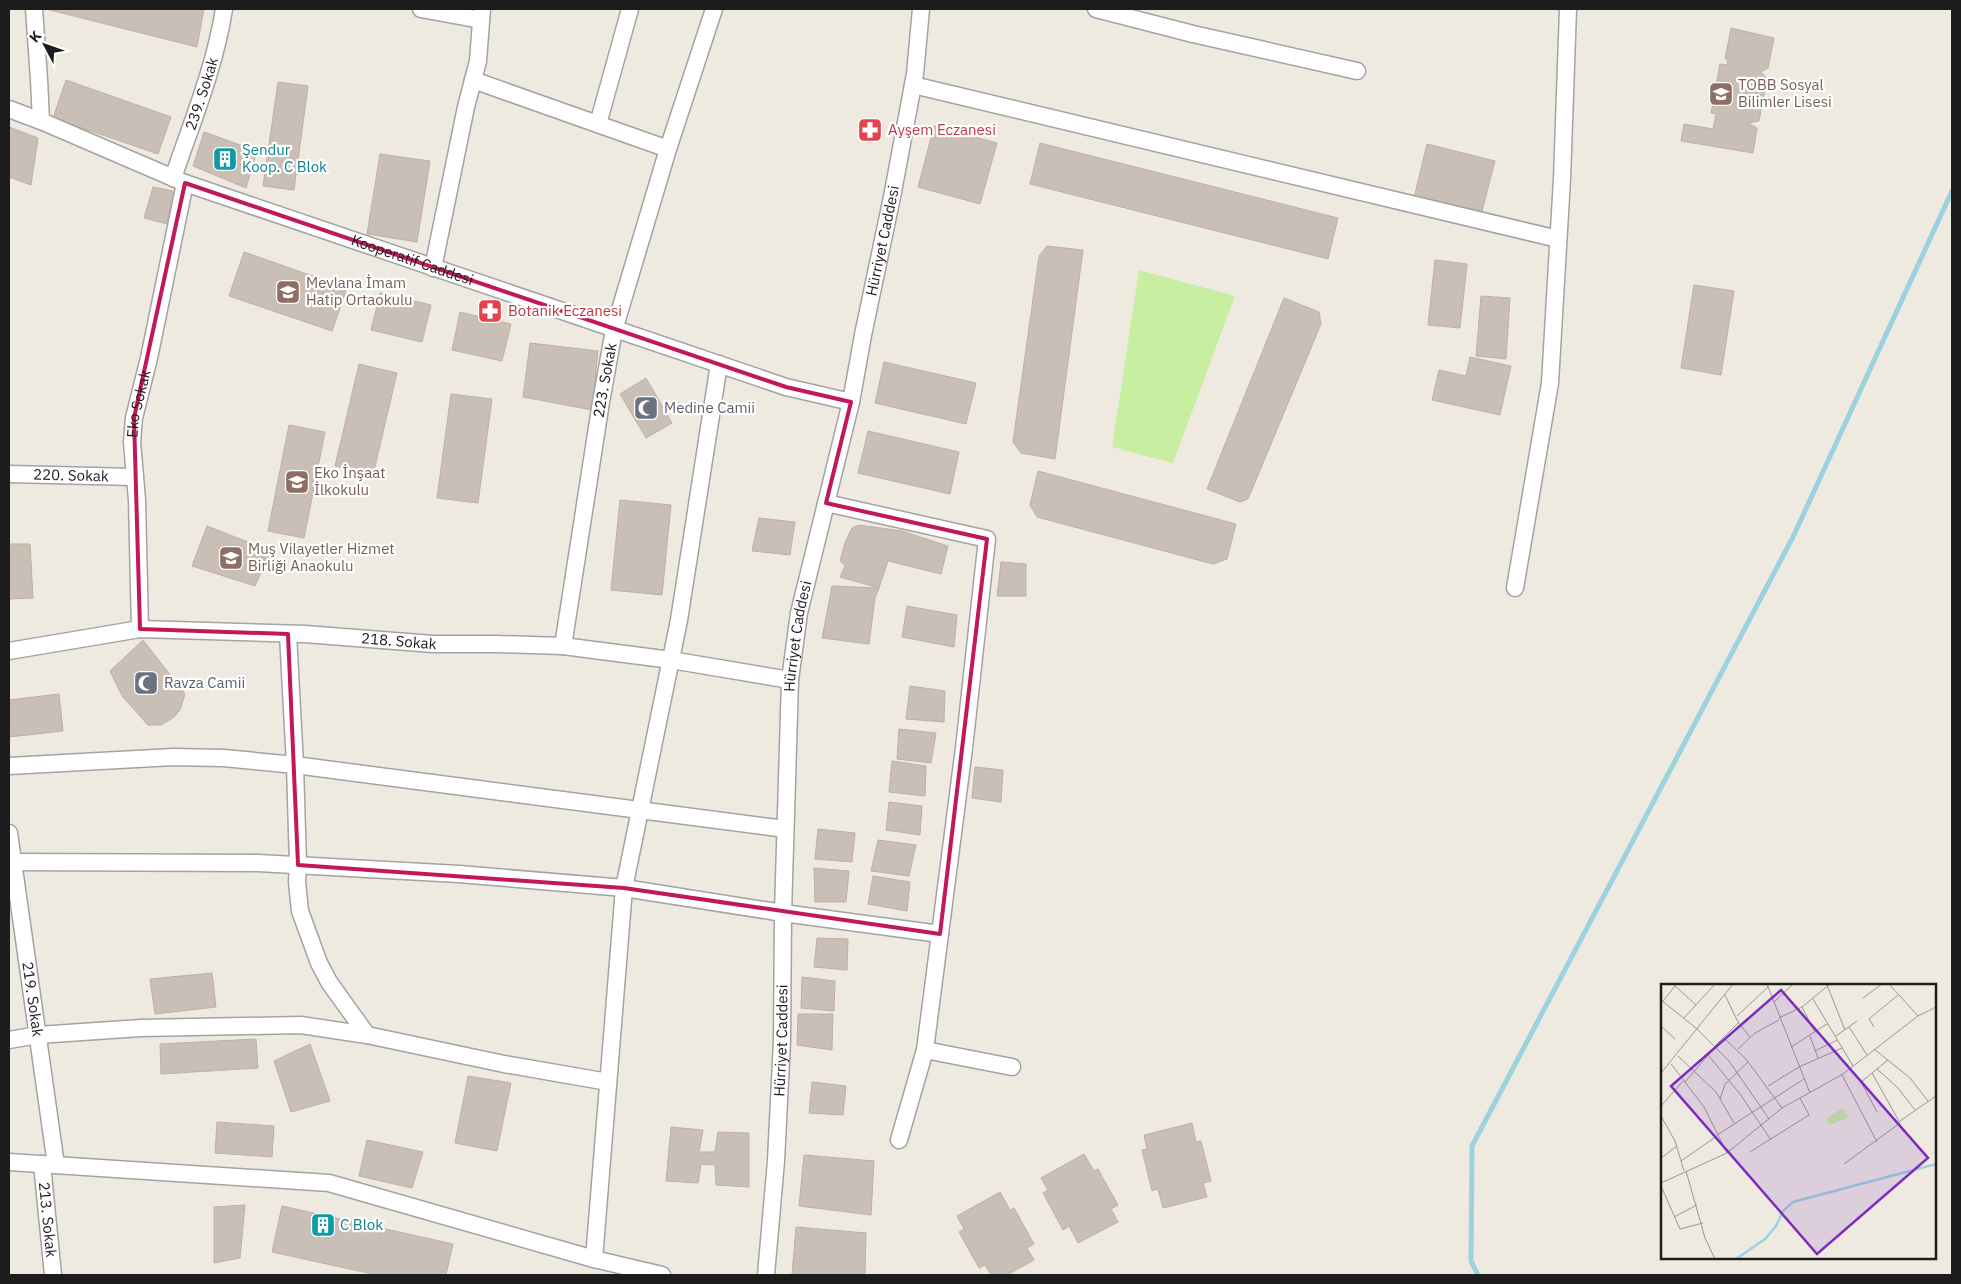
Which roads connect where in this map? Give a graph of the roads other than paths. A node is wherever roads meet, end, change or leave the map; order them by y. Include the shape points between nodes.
1 (34, 9) edge
2 (224, 9) edge
3 (421, 9) edge
4 (630, 9) edge
5 (714, 9) edge
6 (921, 9) edge
7 (1096, 9) edge
8 (1568, 9) edge
9 (482, 14) edge
10 (1357, 71) dead end
11 (473, 80) junction
12 (913, 85) junction
13 (9, 109) edge
14 (41, 120) junction
15 (598, 124) junction
16 (668, 149) junction
17 (179, 180) junction
18 (1558, 239) junction
19 (433, 268) junction
20 (614, 330) junction
21 (719, 364) junction
22 (851, 402) junction
23 (9, 474) edge
24 (135, 477) junction
25 (826, 503) junction
26 (1515, 588) dead end
27 (140, 629) junction
28 (288, 634) junction
29 (563, 646) junction
30 (9, 651) edge
31 (671, 660) junction
32 (790, 680) junction
33 (295, 764) junction
34 (9, 766) edge
35 (640, 809) junction
36 (785, 830) junction
37 (9, 833) edge
38 (13, 862) junction
39 (298, 864) junction
40 (624, 888) junction
41 (782, 913) junction
42 (940, 934) junction
43 (38, 1035) junction
44 (367, 1035) junction
45 (9, 1040) edge
46 (925, 1050) junction
47 (1012, 1067) dead end
48 (608, 1082) junction
49 (899, 1140) dead end
50 (9, 1162) edge
51 (49, 1165) junction
52 (600, 1265) edge
53 (52, 1275) edge
54 (662, 1275) edge
55 (766, 1275) edge

1 - 14 street
2 - 17 street, 239. Sokak via 220,36
3 - 9 street
4 - 15 street
5 - 16 street, 223. Sokak
6 - 12 street, Hürriyet Caddesi
7 - 10 street
8 - 18 street
9 - 11 street
11 - 15 street
11 - 19 street
12 - 18 street
12 - 22 street, Hürriyet Caddesi
13 - 14 street, Kooperatif Caddesi
14 - 17 street, Kooperatif Caddesi
15 - 16 street
16 - 20 street, 223. Sokak
17 - 19 street, Kooperatif Caddesi
17 - 24 street, Eko Sokak via 149,358 134,418
18 - 26 street via 1550,383
19 - 20 street, Kooperatif Caddesi
20 - 21 street, Kooperatif Caddesi
20 - 29 street, 223. Sokak
21 - 22 street, Kooperatif Caddesi via 786,387
21 - 31 street
22 - 25 street, Hürriyet Caddesi
23 - 24 street, 220. Sokak
24 - 27 street, Eko Sokak
25 - 32 street, Hürriyet Caddesi via 799,613
25 - 42 street via 987,539
27 - 28 street, 218. Sokak
27 - 30 street, 218. Sokak
28 - 29 street, 218. Sokak via 423,644
28 - 33 street
29 - 31 street, 218. Sokak
31 - 32 street, 218. Sokak
31 - 35 street
32 - 36 street, Hürriyet Caddesi
33 - 34 street via 174,757
33 - 35 street
33 - 39 street
35 - 36 street
35 - 40 street
36 - 41 street, Hürriyet Caddesi
37 - 38 street, 219. Sokak
38 - 39 street
38 - 43 street, 219. Sokak
39 - 40 street
39 - 44 street via 300,911 319,963
40 - 41 street
40 - 48 street
41 - 42 street
41 - 55 street, Hürriyet Caddesi via 782,1041
42 - 46 street
43 - 44 street via 140,1028 300,1025
43 - 45 street
43 - 51 street, 219. Sokak
44 - 48 street
46 - 47 street
46 - 49 street
48 - 52 street
50 - 51 street
51 - 52 street via 329,1183
51 - 53 street, 213. Sokak
52 - 54 street

